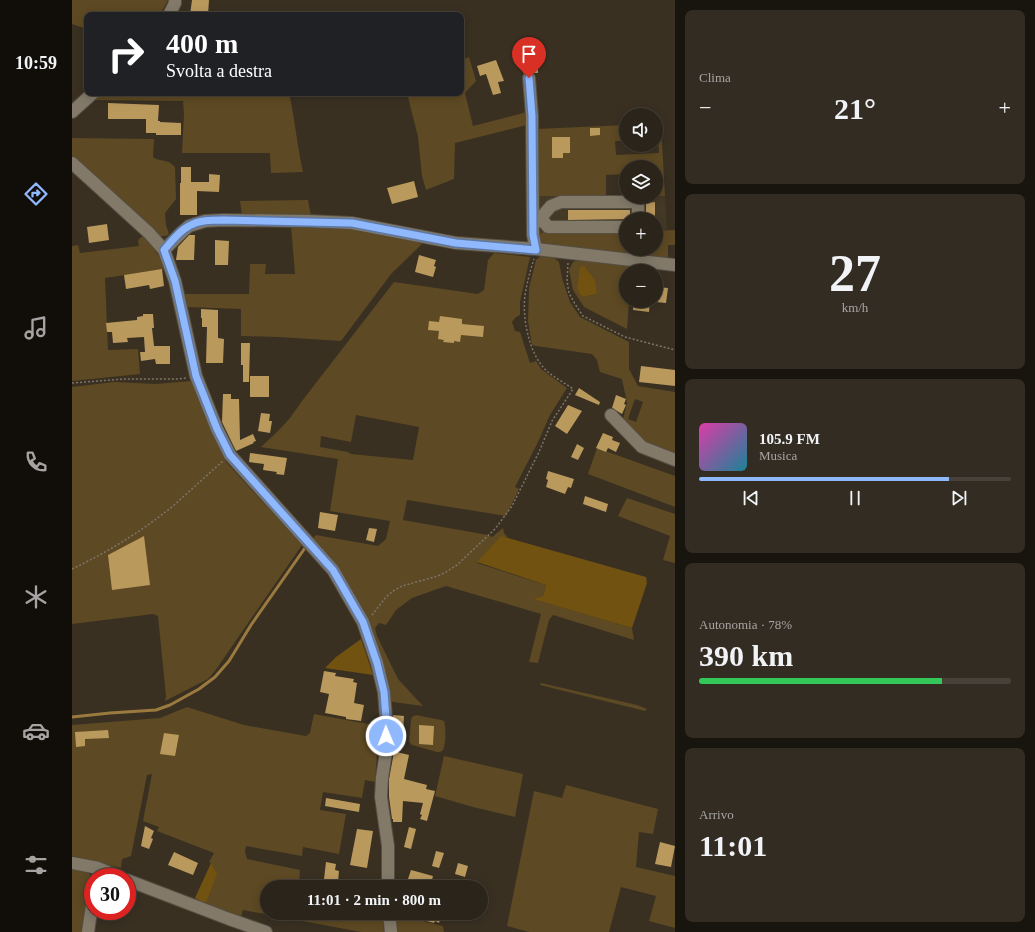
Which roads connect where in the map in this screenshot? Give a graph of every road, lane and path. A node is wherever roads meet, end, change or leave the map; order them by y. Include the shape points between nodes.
1 (175, 0) edge
2 (170, 12) edge
3 (529, 78) dead end
4 (90, 96) edge
5 (72, 112) edge
6 (72, 162) edge
7 (638, 212) edge
8 (537, 220) junction
9 (619, 227) edge
10 (164, 250) junction
11 (536, 250) junction
12 (568, 253) junction
13 (675, 265) edge
14 (675, 350) edge
15 (196, 376) junction
16 (72, 383) edge
17 (611, 415) dead end
18 (230, 455) junction
19 (675, 460) edge
20 (72, 569) edge
21 (363, 622) junction
22 (72, 863) edge
23 (84, 868) edge
24 (388, 880) edge
25 (136, 884) edge
26 (90, 920) edge
27 (390, 920) edge
28 (88, 932) edge
29 (266, 932) edge
30 (391, 932) edge

1 - 2 street
3 - 8 street
4 - 5 street
6 - 10 street
7 - 8 street via 638,202 561,202 551,206
8 - 9 street via 548,227
8 - 11 street via 533,235
10 - 11 street via 189,226 223,220 352,223 456,243
10 - 15 street via 175,281
11 - 12 street
11 - 21 path via 525,296 529,342 539,362 547,371 573,389 552,421 512,506 495,528 457,565 446,572 393,590
12 - 13 street
12 - 14 path via 569,293 583,316 625,337
15 - 16 path via 177,380 124,379
15 - 18 street
17 - 19 street via 642,447
18 - 20 path via 172,506 137,532
18 - 21 street via 333,570
21 - 24 street via 377,663 386,712 386,752 381,797 388,846
22 - 23 street
25 - 29 street
26 - 28 street
27 - 30 street

